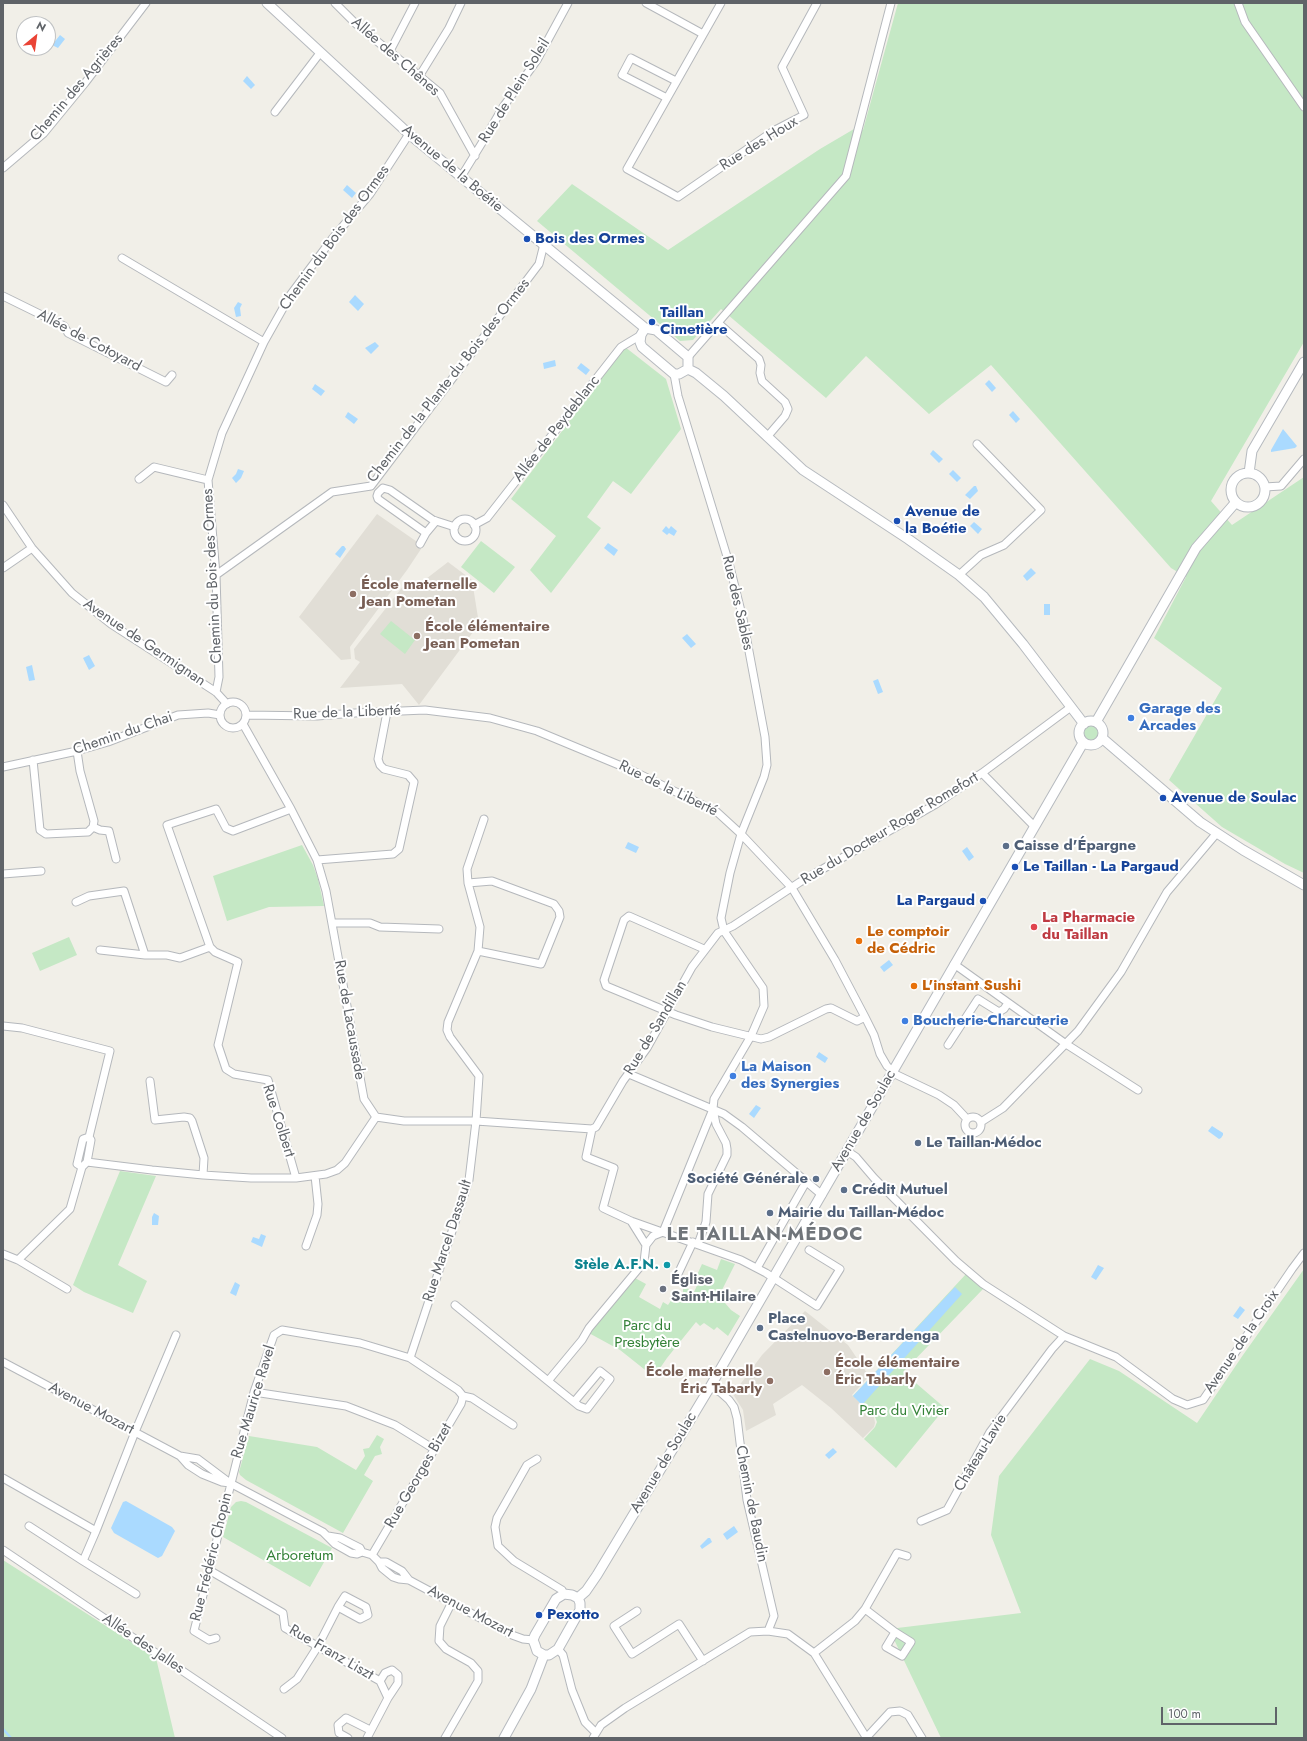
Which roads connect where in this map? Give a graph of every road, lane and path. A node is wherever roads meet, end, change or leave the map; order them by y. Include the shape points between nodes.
1 (146, 3) edge
2 (267, 3) edge
3 (335, 3) edge
4 (415, 3) edge
5 (461, 3) edge
6 (568, 3) edge
7 (646, 3) edge
8 (721, 3) edge
9 (817, 3) edge
10 (890, 3) edge
11 (1238, 3) edge
12 (703, 34) junction
13 (390, 52) junction
14 (320, 53) junction
15 (420, 75) junction
16 (676, 81) junction
17 (667, 98) junction
18 (1304, 106) edge
19 (275, 112) dead end
20 (409, 134) junction
21 (475, 156) junction
22 (3, 168) edge
23 (461, 177) junction
24 (544, 244) junction
25 (122, 258) dead end
26 (3, 296) edge
27 (718, 323) junction
28 (643, 331) junction
29 (264, 342) junction
30 (688, 357) junction
31 (1304, 362) edge
32 (692, 371) junction
33 (674, 374) junction
34 (172, 375) dead end
35 (766, 437) junction
36 (977, 444) dead end
37 (1304, 459) edge
38 (1249, 473) junction
39 (139, 479) dead end
40 (208, 480) junction
41 (1265, 487) junction
42 (1236, 502) junction
43 (3, 505) edge
44 (436, 522) junction
45 (474, 525) junction
46 (454, 527) junction
47 (426, 533) junction
48 (420, 544) dead end
49 (32, 548) junction
50 (3, 568) edge
51 (216, 575) junction
52 (959, 575) junction
53 (216, 692) junction
54 (227, 704) junction
55 (1071, 707) junction
56 (387, 712) junction
57 (220, 715) junction
58 (246, 715) junction
59 (1096, 722) junction
60 (243, 724) junction
61 (1084, 724) junction
62 (1102, 738) junction
63 (1083, 743) junction
64 (77, 751) junction
65 (33, 760) junction
66 (3, 767) edge
67 (982, 773) junction
68 (292, 809) junction
69 (484, 819) dead end
70 (1034, 826) junction
71 (93, 827) junction
72 (741, 834) junction
73 (1216, 834) junction
74 (116, 859) dead end
75 (318, 860) junction
76 (41, 871) dead end
77 (3, 874) edge
78 (468, 883) junction
79 (1304, 886) edge
80 (792, 888) junction
81 (76, 902) dead end
82 (332, 923) junction
83 (439, 929) dead end
84 (724, 931) junction
85 (210, 947) junction
86 (704, 949) junction
87 (100, 950) dead end
88 (478, 951) junction
89 (145, 955) junction
90 (954, 964) junction
91 (1008, 1003) junction
92 (668, 1012) junction
93 (865, 1017) junction
94 (3, 1026) edge
95 (750, 1036) junction
96 (1066, 1044) junction
97 (948, 1045) dead end
98 (893, 1071) junction
99 (629, 1074) junction
100 (150, 1081) dead end
101 (1138, 1090) dead end
102 (713, 1109) junction
103 (376, 1117) junction
104 (967, 1119) junction
105 (476, 1121) junction
106 (981, 1122) junction
107 (592, 1129) junction
108 (847, 1151) junction
109 (85, 1164) junction
110 (203, 1174) junction
111 (315, 1176) junction
112 (296, 1178) junction
113 (806, 1182) junction
114 (822, 1195) junction
115 (631, 1221) junction
116 (663, 1232) junction
117 (695, 1243) junction
118 (646, 1245) junction
119 (306, 1246) dead end
120 (809, 1250) dead end
121 (1304, 1253) edge
122 (3, 1254) edge
123 (18, 1260) junction
124 (757, 1268) junction
125 (677, 1276) dead end
126 (773, 1278) junction
127 (67, 1289) dead end
128 (455, 1305) dead end
129 (176, 1335) dead end
130 (1064, 1336) junction
131 (410, 1358) junction
132 (3, 1362) edge
133 (548, 1381) junction
134 (710, 1387) junction
135 (254, 1392) junction
136 (462, 1396) junction
137 (574, 1402) junction
138 (513, 1425) dead end
139 (135, 1432) junction
140 (434, 1449) junction
141 (537, 1459) dead end
142 (3, 1478) edge
143 (230, 1483) junction
144 (921, 1521) dead end
145 (29, 1526) dead end
146 (96, 1531) junction
147 (3, 1550) edge
148 (372, 1555) junction
149 (907, 1556) dead end
150 (83, 1561) junction
151 (209, 1570) junction
152 (136, 1594) dead end
153 (564, 1594) junction
154 (578, 1598) junction
155 (452, 1602) junction
156 (338, 1607) dead end
157 (865, 1609) junction
158 (637, 1611) dead end
159 (768, 1631) junction
160 (895, 1632) dead end
161 (216, 1638) dead end
162 (533, 1640) junction
163 (318, 1646) junction
164 (558, 1649) junction
165 (814, 1653) junction
166 (544, 1655) junction
167 (703, 1661) junction
168 (380, 1681) junction
169 (284, 1689) dead end
170 (388, 1698) junction
171 (370, 1730) junction
172 (594, 1735) edge
173 (282, 1738) edge
174 (348, 1738) edge
175 (367, 1738) edge
176 (445, 1738) edge
177 (504, 1738) edge
178 (866, 1738) edge
179 (922, 1738) edge

1 - 22 street, Chemin des Agrières via 44,133
2 - 14 main road, Avenue de la Boétie
3 - 13 street, Allée des Chênes
4 - 13 street
5 - 15 street
6 - 21 street, Rue de Plein Soleil via 537,60 503,107
7 - 12 street
8 - 12 street
9 - 17 street, Rue des Houx via 782,67 804,115 775,130 678,198 628,169
10 - 27 street via 846,176
11 - 18 street via 1245,22
12 - 16 street
13 - 15 street, Allée des Chênes
14 - 19 street
14 - 20 main road, Avenue de la Boétie
15 - 21 street, Allée des Chênes via 440,93
16 - 17 street
16 - 17 street via 631,58 622,75
20 - 23 main road, Avenue de la Boétie
20 - 29 street, Chemin du Bois des Ormes via 370,194 291,294
21 - 23 street, Rue de Plein Soleil
23 - 24 main road, Avenue de la Boétie
24 - 28 main road, Avenue de la Boétie
24 - 51 street, Chemin de la Plante du Bois des Ormes via 539,264 371,486 332,492
25 - 29 street
26 - 34 street, Allée de Cotoyard via 64,326 68,333 166,382
27 - 30 street
27 - 35 street via 759,359 762,381 785,402 788,409
28 - 30 main road via 656,330
28 - 33 main road via 640,342 642,347
28 - 45 street, Allée de Peydeblanc via 621,347 487,518
29 - 40 street, Chemin du Bois des Ormes via 222,433
30 - 32 main road
31 - 38 main road via 1252,451
32 - 33 main road
32 - 35 main road via 724,396
33 - 72 street, Rue des Sables via 678,396 729,563 743,618 765,737 767,765
35 - 52 main road via 803,470
36 - 52 street via 1041,510 1004,545 981,555
37 - 41 street via 1280,486
38 - 41 main road via 1258,476
38 - 42 main road via 1233,481 1231,488
39 - 40 street via 154,468
40 - 51 street, Chemin du Bois des Ormes
41 - 42 main road via 1264,495 1254,506 1248,507
42 - 59 main road via 1196,548
43 - 49 street, Avenue de Germignan
44 - 46 street
44 - 47 street
44 - 47 street via 390,490 379,490 378,499
45 - 46 street via 465,518 459,520
45 - 46 street via 475,534 472,539 467,540 461,540 455,534
47 - 48 street
49 - 50 street
49 - 53 street, Avenue de Germignan via 72,593 111,624
51 - 53 street, Chemin du Bois des Ormes via 219,677
52 - 55 main road via 984,597
53 - 54 street, Avenue de Germignan
54 - 57 street via 223,706
54 - 58 street via 235,702 241,705
55 - 61 main road
55 - 67 street, Rue du Docteur Roger Romefort
56 - 58 street, Rue de la Liberté via 317,716
56 - 72 street, Rue de la Liberté via 425,710 490,718 537,731 631,770 717,812
56 - 75 street via 378,759 380,765 384,769 408,775 414,782 399,849 393,854
57 - 60 street via 222,723 228,728 238,728
57 - 64 street, Chemin du Chai via 178,715
58 - 60 street
59 - 61 main road via 1089,721
59 - 62 main road via 1103,729
60 - 68 street, Rue de Lacaussade
61 - 63 main road via 1079,732
62 - 63 main road via 1095,745
62 - 73 main road
63 - 70 main road, Avenue de Soulac
64 - 65 street, Chemin du Chai
64 - 71 street via 94,821
65 - 66 street, Chemin du Chai
65 - 71 street via 39,826 42,833 88,832
67 - 70 street
67 - 80 street, Rue du Docteur Roger Romefort via 936,804
68 - 75 street, Rue de Lacaussade
68 - 85 street via 233,830 226,828 216,809 167,825
69 - 78 street via 467,869
70 - 90 main road, Avenue de Soulac
71 - 74 street via 109,831
72 - 80 street, Rue de la Liberté
72 - 84 street, Rue des Sables via 721,918
73 - 79 main road
73 - 96 street via 1167,892 1121,972
75 - 82 street, Rue de Lacaussade
76 - 77 street
78 - 88 street via 480,927
78 - 88 street via 492,882 554,904 560,910 560,917 542,964
80 - 84 street, Rue du Docteur Roger Romefort
80 - 93 street, Rue de la Liberté
81 - 89 street via 89,896 124,892
82 - 83 street via 370,923 380,927
82 - 103 street, Rue de Lacaussade via 364,1099
84 - 86 street, Rue de Sandillan via 718,933
84 - 95 street via 763,988 764,1006
85 - 89 street via 180,958 167,954
85 - 112 street, Rue Colbert via 215,952 238,962 218,1045 226,1069 234,1074 268,1080
86 - 92 street, Rue de Sandillan
86 - 92 street via 629,916 624,920 605,975 606,986
87 - 89 street
88 - 105 street, Rue Marcel Dassault via 447,1030 479,1076
90 - 91 street
90 - 98 main road, Avenue de Soulac
91 - 96 street
91 - 97 street via 998,1012 978,999
92 - 95 street via 712,1027
92 - 99 street, Rue de Sandillan
93 - 95 street via 857,1021 831,1008 769,1037 761,1039
93 - 98 street, Rue de la Liberté via 880,1054
94 - 109 street via 22,1028 110,1051
95 - 102 street via 714,1099
96 - 101 street
96 - 106 street via 1003,1108
98 - 104 street, Rue de la Liberté via 939,1095 954,1105
98 - 108 main road, Avenue de Soulac
99 - 102 street
99 - 107 street, Rue de Sandillan via 596,1127
100 - 110 street via 155,1120 184,1117 192,1121 204,1158
102 - 113 street via 742,1127
102 - 116 street
102 - 117 street via 716,1124 726,1143 727,1155 708,1194 706,1222
103 - 105 street via 404,1121
103 - 111 street via 337,1170
104 - 106 street via 975,1117
104 - 106 street via 967,1129 973,1132 979,1129
105 - 107 street
105 - 131 street, Rue Marcel Dassault via 470,1180
107 - 115 street via 586,1157 614,1168 603,1208
108 - 114 main road, Avenue de Soulac
108 - 130 street, Avenue de la Croix via 856,1157 956,1261 992,1290
109 - 110 street
109 - 123 street via 70,1209
110 - 112 street
111 - 112 street
111 - 119 street via 318,1214
113 - 114 street
113 - 124 street
114 - 126 main road, Avenue de Soulac
115 - 116 street
115 - 118 street
116 - 117 street
116 - 118 street via 653,1236
117 - 124 street
117 - 125 street
118 - 133 street via 644,1262 588,1328 582,1340
120 - 126 street via 840,1270 817,1306
121 - 130 street, Avenue de la Croix via 1203,1400 1187,1405 1173,1399 1116,1357
122 - 123 street
123 - 127 street
124 - 126 street
126 - 134 main road, Avenue de Soulac
128 - 133 street
129 - 139 street
130 - 144 street, Château-Lavie via 990,1432 947,1510
131 - 135 street, Rue Maurice Ravel via 360,1343 282,1330 274,1335
131 - 136 street, Rue Maurice Ravel via 458,1390
132 - 139 street, Avenue Mozart
133 - 137 street
134 - 154 main road, Avenue de Soulac via 597,1575
134 - 159 street, Chemin de Baudin via 720,1392 734,1407 748,1500 774,1616
135 - 140 street via 346,1406 395,1425
135 - 143 street, Rue Maurice Ravel
136 - 138 street, Rue Maurice Ravel via 472,1398
136 - 140 street, Rue Georges Bizet via 461,1404
137 - 137 street via 587,1409 610,1379 600,1371
139 - 143 street, Avenue Mozart via 180,1456 198,1459
139 - 146 street
140 - 148 street, Rue Georges Bizet
141 - 153 street via 527,1465 497,1518 495,1527 498,1546 514,1561 562,1590
142 - 146 street
143 - 148 street, Avenue Mozart via 328,1536 340,1538 360,1548 362,1552
143 - 151 street, Rue Frédéric Chopin
145 - 150 street
146 - 150 street
147 - 173 street, Allée des Jalles
148 - 155 street, Avenue Mozart via 379,1562 386,1562 402,1571 409,1580
149 - 157 street via 896,1553
150 - 152 street
151 - 161 street, Rue Frédéric Chopin via 194,1631 209,1640
151 - 163 street, Rue Franz Liszt via 283,1613 285,1628
153 - 154 main road
153 - 162 main road via 556,1599
154 - 164 main road via 580,1610
155 - 162 street, Avenue Mozart via 512,1635
155 - 176 street via 440,1626 439,1641 446,1649 471,1663 478,1671 478,1681
156 - 163 street
157 - 160 street
157 - 165 street via 855,1621
158 - 167 street via 614,1626 632,1654 679,1624
159 - 165 street via 788,1634
159 - 167 street via 750,1632
162 - 166 main road via 537,1651
163 - 168 street, Rue Franz Liszt
163 - 169 street via 297,1679
164 - 166 main road
164 - 172 street via 563,1655 572,1690 585,1722
165 - 178 street
166 - 177 main road via 531,1690
167 - 172 street via 625,1708 601,1725
168 - 170 street, Rue Franz Liszt
168 - 170 street, Rue Franz Liszt via 385,1673 392,1670 398,1675 398,1683
170 - 171 street, Rue Franz Liszt
171 - 174 street via 346,1718 338,1726 339,1733
171 - 175 street, Rue Franz Liszt
178 - 179 street via 890,1712 900,1711 908,1715

